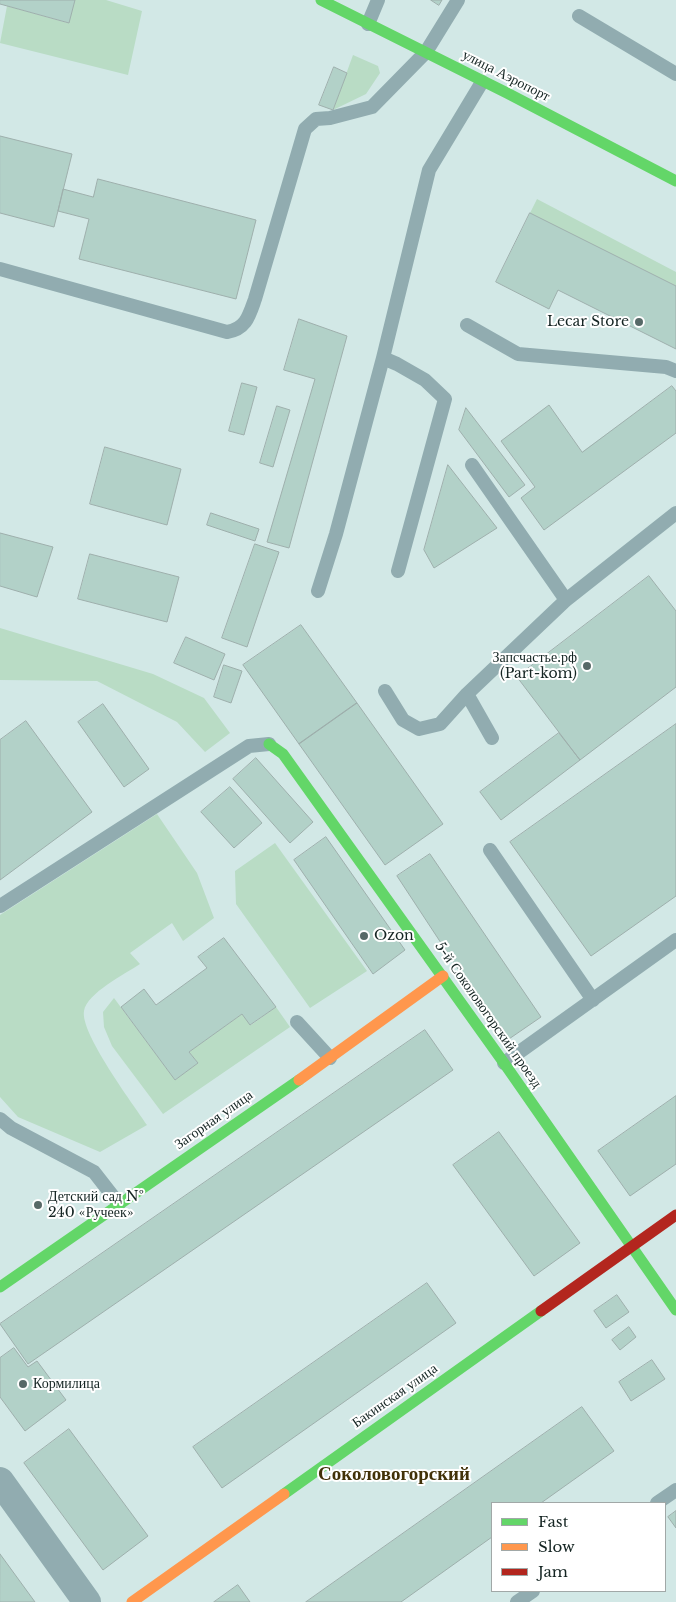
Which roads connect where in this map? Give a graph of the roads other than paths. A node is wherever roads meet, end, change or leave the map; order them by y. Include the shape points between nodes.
1 (321, 0) edge
2 (378, 0) edge
3 (458, 0) edge
4 (579, 16) dead end
5 (368, 24) junction
6 (426, 52) junction
7 (676, 74) edge
8 (482, 82) junction
9 (676, 181) edge
10 (0, 269) edge
11 (467, 325) dead end
12 (383, 358) junction
13 (676, 371) edge
14 (472, 465) dead end
15 (676, 514) edge
16 (398, 571) dead end
17 (318, 592) dead end
18 (566, 600) junction
19 (385, 691) dead end
20 (467, 694) junction
21 (492, 738) dead end
22 (269, 744) joint
23 (490, 850) dead end
24 (0, 906) edge
25 (676, 940) edge
26 (443, 976) junction
27 (592, 1000) junction
28 (297, 1022) dead end
29 (330, 1058) junction
30 (504, 1063) junction
31 (0, 1118) edge
32 (119, 1204) junction
33 (676, 1215) edge
34 (631, 1247) junction
35 (0, 1287) edge
36 (676, 1310) edge
37 (0, 1481) edge
38 (676, 1490) edge
39 (658, 1502) edge
40 (531, 1592) edge
41 (87, 1602) edge
42 (132, 1602) edge
43 (516, 1602) edge

1 - 5 street, улица Аэропорт
2 - 5 lane
3 - 6 lane
4 - 7 lane
5 - 6 street, улица Аэропорт
6 - 8 street, улица Аэропорт
6 - 10 lane via 372,107 316,119 305,129 255,299 248,318 237,330 227,332
8 - 9 street, улица Аэропорт
8 - 12 lane via 429,170
11 - 13 lane via 518,354 666,367
12 - 16 lane via 425,380 445,399
12 - 17 lane
14 - 18 lane
15 - 18 lane
18 - 20 lane
19 - 20 lane via 403,720 419,729 440,724
20 - 21 lane
22 - 24 lane via 249,746
22 - 26 street, 5-й Соколовогорский проезд via 283,754
23 - 27 lane
25 - 27 lane
26 - 29 street, Загорная улица
26 - 30 street, 5-й Соколовогорский проезд
27 - 30 lane
28 - 29 lane
29 - 32 street, Загорная улица
30 - 34 street, 5-й Соколовогорский проезд
31 - 32 lane via 11,1128 94,1172
32 - 35 street, Загорная улица
33 - 34 street, Бакинская улица
34 - 36 street, 5-й Соколовогорский проезд
34 - 42 street, Бакинская улица
37 - 41 street
38 - 39 lane
40 - 43 lane

